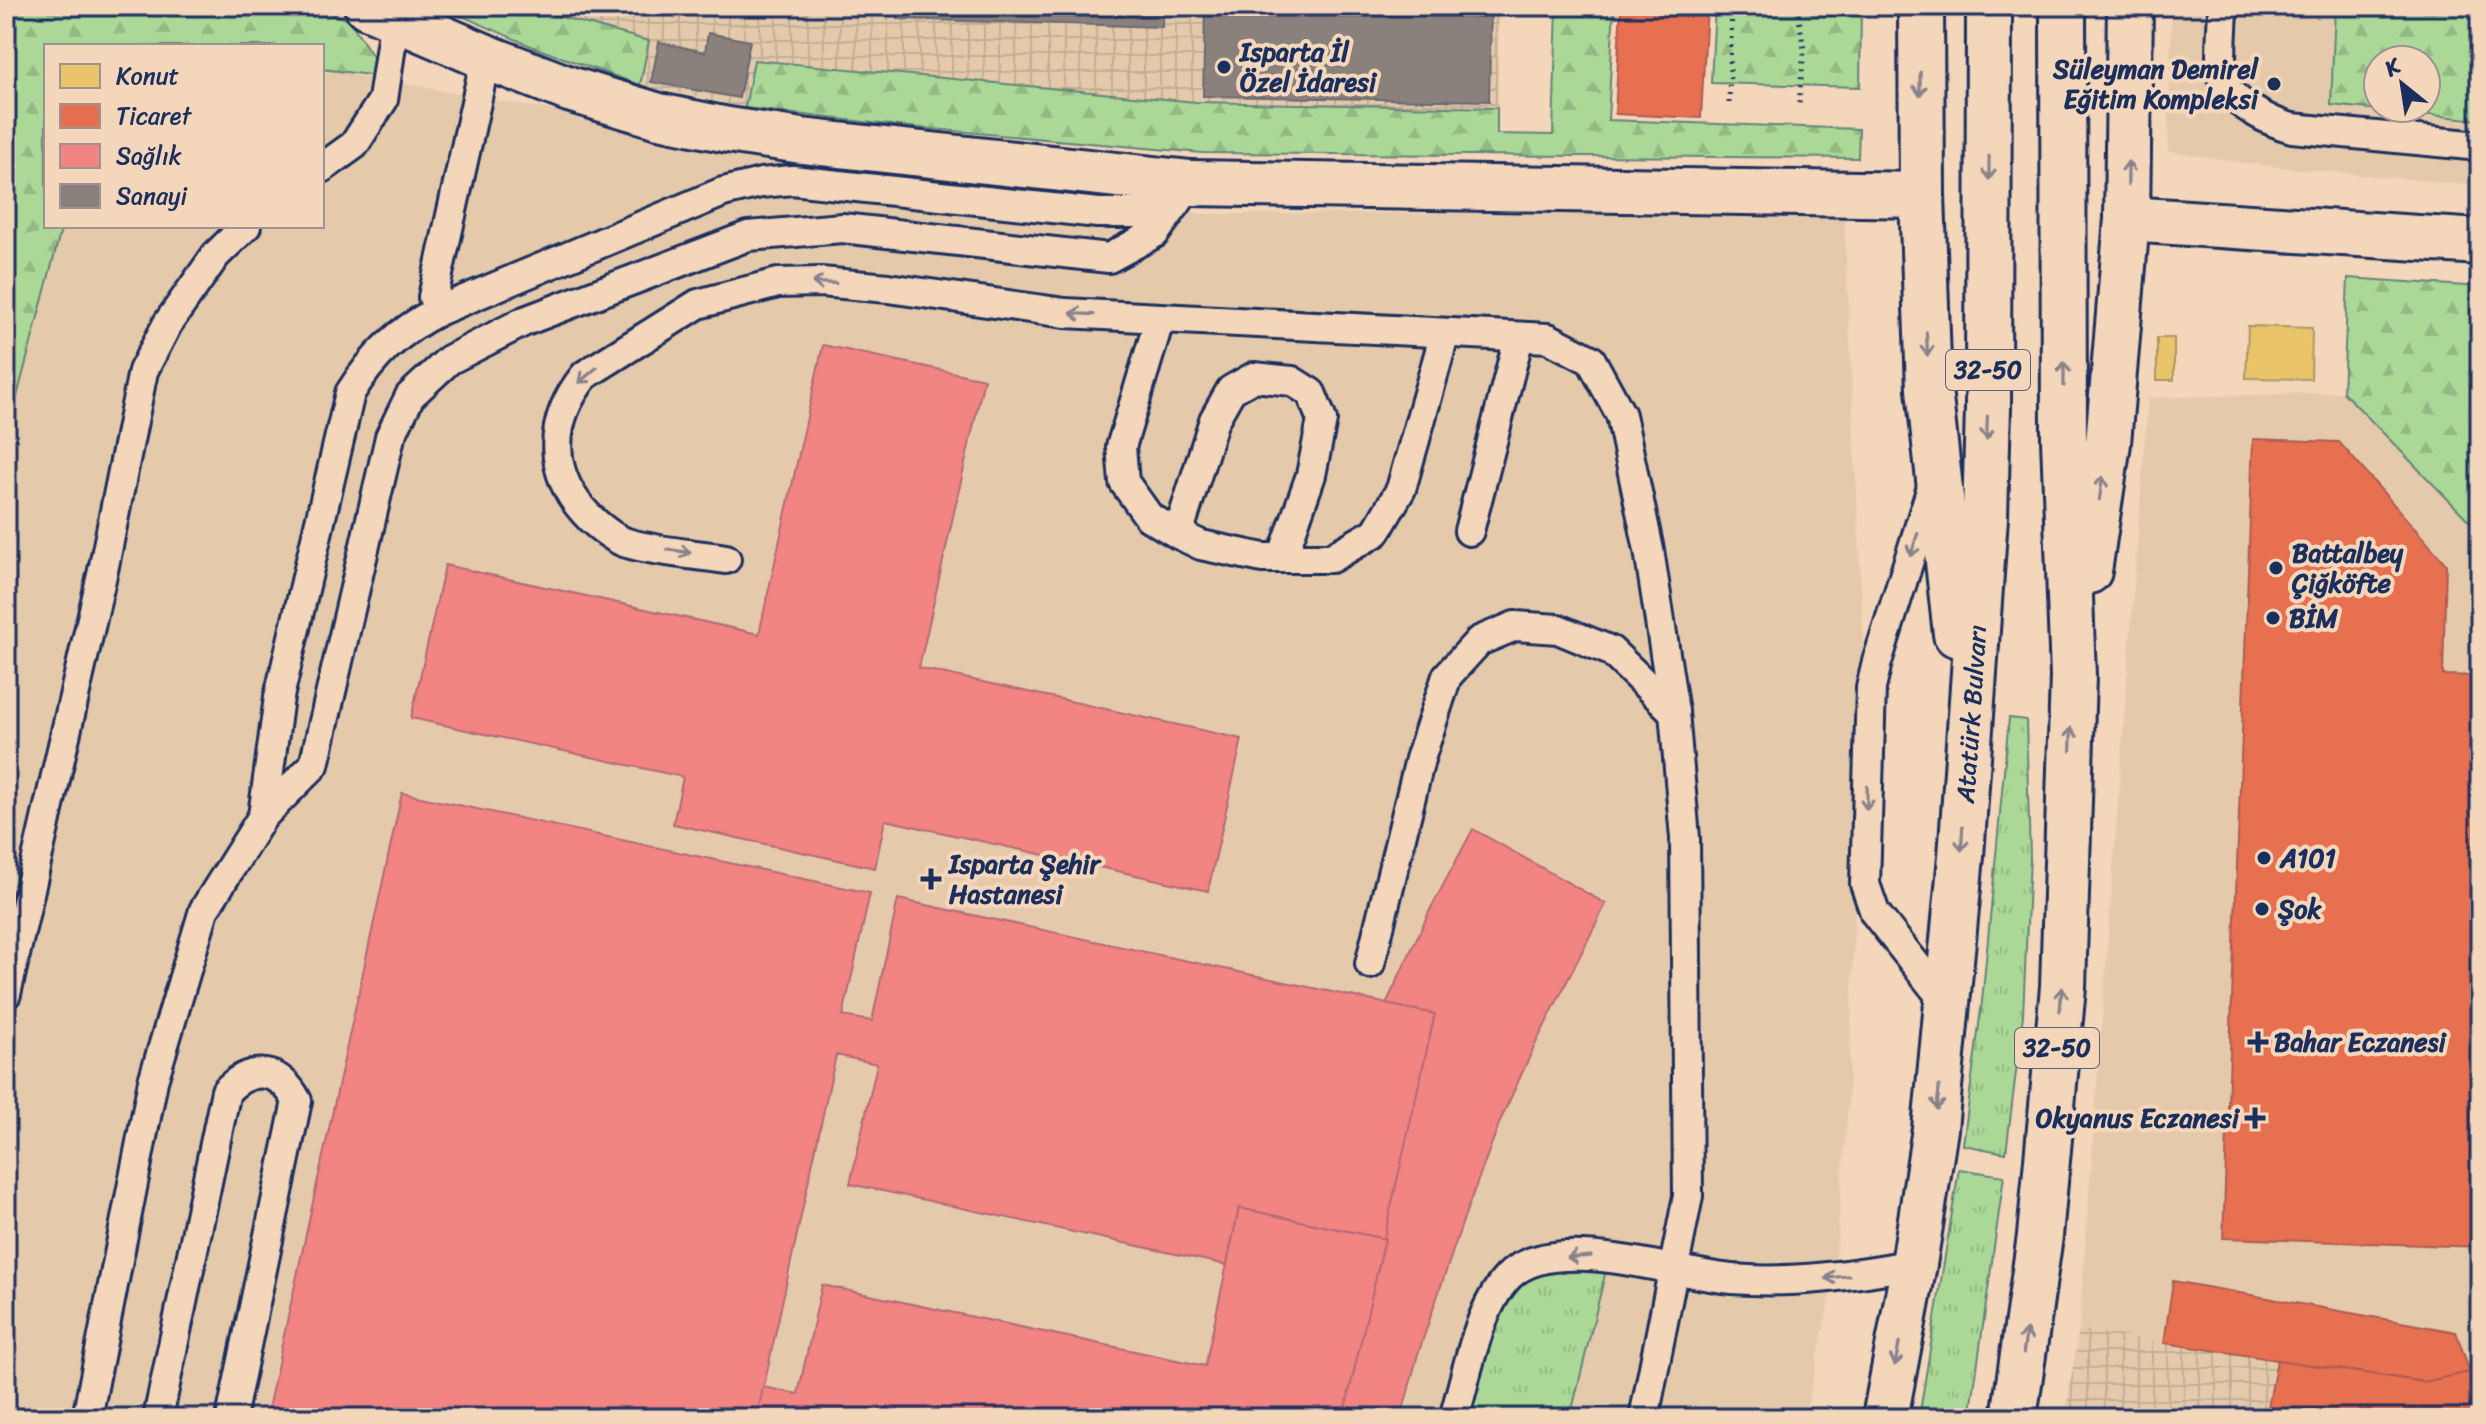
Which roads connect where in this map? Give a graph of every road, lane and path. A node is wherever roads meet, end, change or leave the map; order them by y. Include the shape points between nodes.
1 (1732, 6) edge
2 (1797, 6) edge
3 (1921, 6) edge
4 (1989, 6) edge
5 (2063, 6) edge
6 (2130, 6) edge
7 (2223, 6) edge
8 (381, 12) edge
9 (486, 57) junction
10 (1729, 103) dead end
11 (1799, 104) dead end
12 (2480, 146) edge
13 (324, 167) edge
14 (1183, 193) junction
15 (1922, 195) junction
16 (2127, 219) junction
17 (244, 228) edge
18 (2480, 242) edge
19 (433, 297) dead end
20 (1160, 318) junction
21 (1445, 333) junction
22 (1519, 337) junction
23 (1937, 470) junction
24 (1469, 531) dead end
25 (1178, 534) junction
26 (1282, 558) junction
27 (726, 559) dead end
28 (2073, 676) junction
29 (1674, 712) junction
30 (1968, 733) junction
31 (263, 816) junction
32 (1370, 964) dead end
33 (6, 994) edge
34 (1947, 1004) junction
35 (1914, 1264) junction
36 (1673, 1268) junction
37 (87, 1418) edge
38 (158, 1418) edge
39 (231, 1418) edge
40 (1454, 1418) edge
41 (1644, 1418) edge
42 (1885, 1418) edge
43 (2014, 1418) edge

1 - 10 path
2 - 11 path via 1804,50
3 -> 15 main road
4 -> 30 main road, Atatürk Bulvarı / 32-50 via 1988,424
28 -> 5 main road, 32-50 via 2064,439
16 -> 6 main road
7 - 12 lane via 2223,81 2266,119 2292,128
8 - 9 main road
8 - 13 lane via 383,100 354,145
9 - 14 main road via 569,89 728,130
9 - 19 lane
14 - 15 main road
14 - 31 lane via 1155,233 1109,258 842,228 748,236 525,321 449,360 410,396 390,437 314,765
14 - 31 lane via 1140,213 1098,213 792,180 761,183 723,192 411,325 386,345 350,393 279,697
15 -> 23 main road
16 - 18 main road
28 -> 16 main road via 2108,443
17 - 33 lane via 216,255 168,323 143,371
20 - 21 lane
20 - 25 lane via 1121,447 1124,482 1149,517
20 -> 27 lane via 1065,313 821,282 778,283 698,304 585,375 563,408 558,456 564,484 579,507 612,535
21 - 22 lane
21 - 26 lane via 1401,489 1376,532 1331,558
22 - 24 lane
22 - 29 lane via 1548,338 1591,360 1621,415
23 - 30 main road
23 -> 34 lane via 1871,688 1865,884 1875,913
25 - 26 lane via 1201,545
25 - 26 lane via 1214,420 1231,390 1254,377 1292,381 1311,393 1322,420 1311,475
43 -> 28 main road, 32-50 via 2040,1236 2063,987
29 - 32 lane via 1611,651 1558,629 1515,626 1479,641 1447,676 1420,759
29 - 36 lane via 1685,838 1688,1196
30 -> 34 main road, Atatürk Bulvarı / 32-50
31 - 37 lane via 204,910 153,1081
34 -> 35 main road, Atatürk Bulvarı / 32-50
35 -> 36 lane via 1834,1278 1732,1279
35 -> 42 main road, Atatürk Bulvarı / 32-50
36 -> 40 lane via 1596,1256 1537,1260 1509,1276 1484,1314
36 - 41 lane
38 - 39 lane via 226,1091 236,1080 264,1073 279,1078 297,1101

